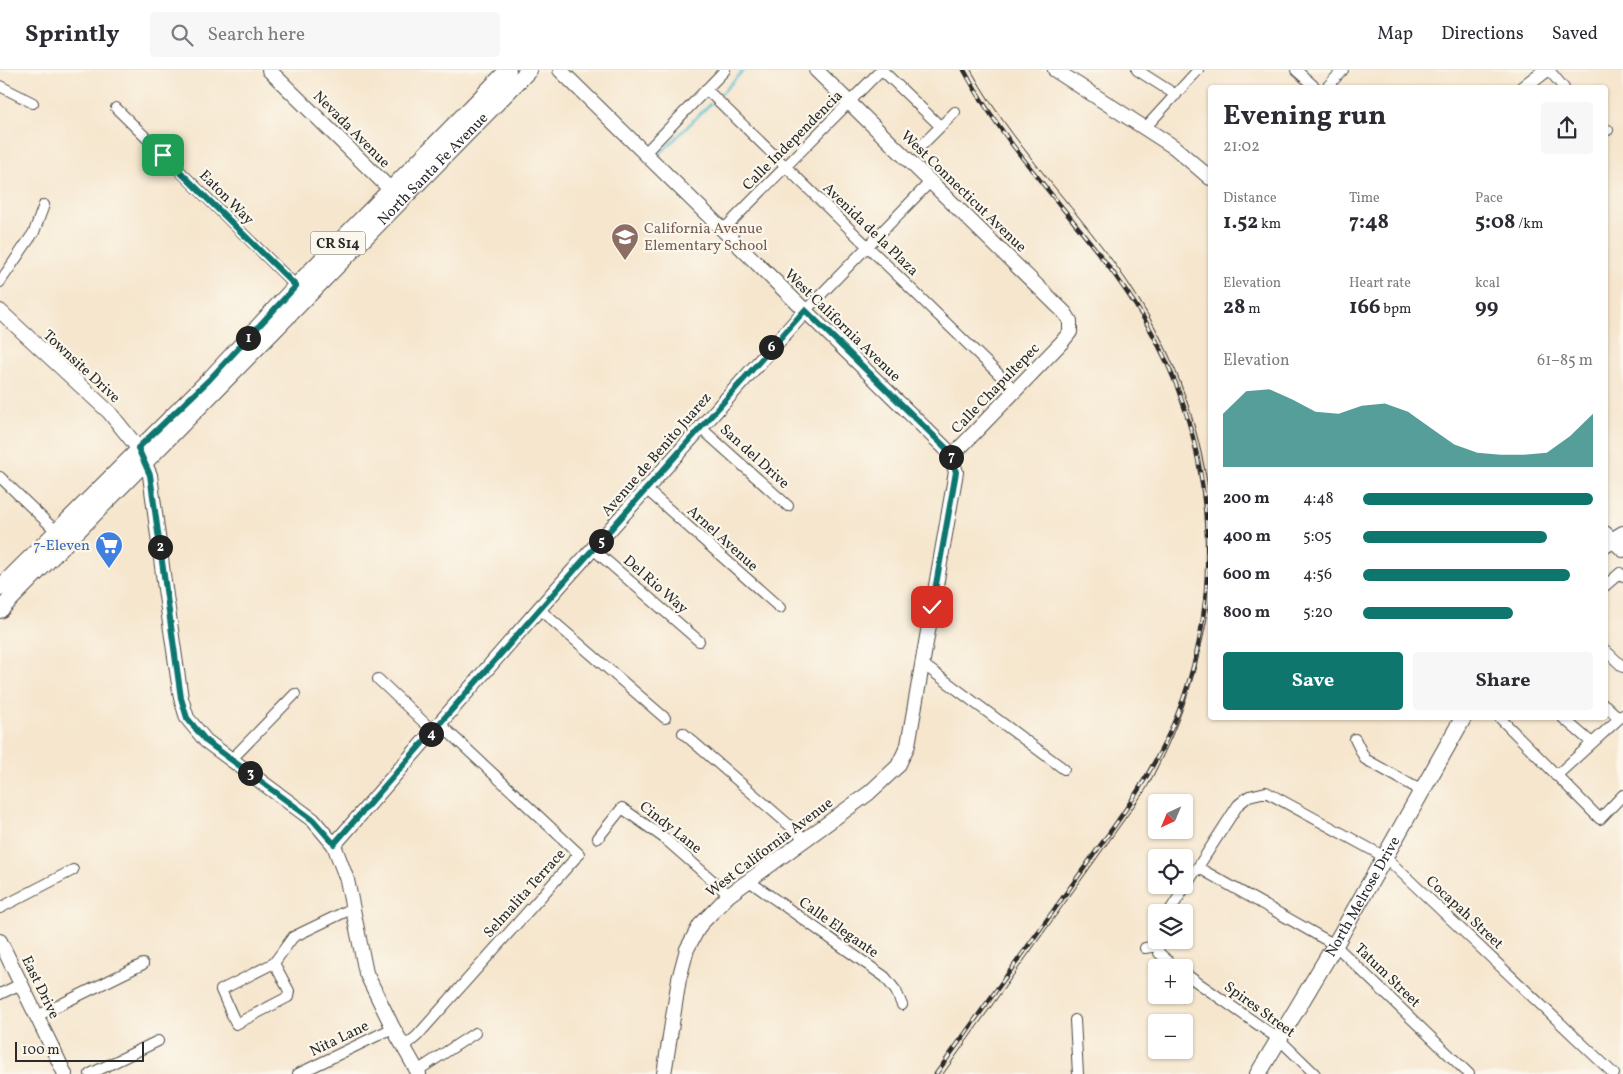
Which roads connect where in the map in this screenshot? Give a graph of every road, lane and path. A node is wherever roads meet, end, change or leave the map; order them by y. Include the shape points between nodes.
1 (269, 70) edge
2 (508, 70) edge
3 (529, 70) edge
4 (560, 70) edge
5 (725, 70) edge
6 (816, 70) edge
7 (882, 70) edge
8 (1055, 70) edge
9 (1137, 70) edge
10 (1198, 70) edge
11 (1296, 70) edge
12 (1342, 70) edge
13 (1548, 70) edge
14 (1313, 85) edge
15 (1329, 85) edge
16 (1527, 85) edge
17 (1561, 85) edge
18 (0, 86) edge
19 (706, 89) junction
20 (1176, 95) junction
21 (33, 103) dead end
22 (850, 103) junction
23 (472, 107) junction
24 (116, 108) dead end
25 (955, 112) dead end
26 (940, 126) junction
27 (1145, 128) junction
28 (920, 147) dead end
29 (644, 154) junction
30 (442, 160) junction
31 (787, 167) junction
32 (1208, 176) edge
33 (931, 182) junction
34 (391, 190) junction
35 (44, 205) dead end
36 (723, 230) junction
37 (868, 247) junction
38 (0, 282) edge
39 (296, 286) junction
40 (805, 310) junction
41 (0, 311) edge
42 (1062, 342) joint
43 (1015, 390) junction
44 (701, 428) junction
45 (138, 448) junction
46 (951, 457) junction
47 (145, 464) junction
48 (0, 477) edge
49 (647, 490) junction
50 (788, 506) dead end
51 (56, 531) junction
52 (593, 550) junction
53 (1621, 574) edge
54 (1608, 584) edge
55 (0, 588) edge
56 (780, 608) dead end
57 (540, 609) junction
58 (0, 610) edge
59 (699, 640) dead end
60 (1608, 653) edge
61 (924, 665) junction
62 (1623, 666) edge
63 (378, 679) dead end
64 (295, 694) dead end
65 (1608, 707) edge
66 (1621, 717) edge
67 (665, 718) dead end
68 (1462, 720) edge
69 (1502, 720) edge
70 (1565, 720) edge
71 (437, 727) junction
72 (683, 733) dead end
73 (1355, 739) dead end
74 (1592, 743) junction
75 (231, 760) junction
76 (1064, 769) dead end
77 (1556, 776) junction
78 (1422, 791) junction
79 (1623, 795) edge
80 (598, 838) dead end
81 (805, 839) junction
82 (334, 844) junction
83 (1385, 857) junction
84 (1199, 868) junction
85 (73, 870) dead end
86 (749, 881) junction
87 (729, 895) junction
88 (1175, 904) edge
89 (0, 908) edge
90 (353, 908) junction
91 (0, 941) edge
92 (1335, 945) junction
93 (1148, 946) edge
94 (1145, 948) dead end
95 (274, 963) junction
96 (143, 964) dead end
97 (1193, 979) edge
98 (21, 984) junction
99 (0, 994) edge
100 (902, 1005) dead end
101 (37, 1016) junction
102 (1076, 1020) dead end
103 (393, 1028) junction
104 (475, 1033) dead end
105 (1280, 1040) junction
106 (158, 1041) dead end
107 (404, 1047) junction
108 (418, 1072) edge
109 (65, 1074) edge
110 (90, 1074) edge
111 (298, 1074) edge
112 (664, 1074) edge
113 (1078, 1074) edge
114 (1258, 1074) edge
115 (1315, 1074) edge
116 (1469, 1074) edge
117 (1614, 1074) edge

1 - 34 street, Nevada Avenue
2 - 23 main road, North Santa Fe Avenue / CR S14
3 - 30 main road, North Santa Fe Avenue / CR S14
4 - 29 street, West California Avenue
5 - 19 street
6 - 22 street, West Connecticut Avenue
7 - 22 street, Calle Independencia
7 - 26 street
8 - 27 street
9 - 20 street
10 - 20 street
11 - 14 street
12 - 15 street
13 - 16 street
13 - 17 street
18 - 21 street
19 - 29 street
19 - 31 street, Avenida de la Plaza
20 - 27 street
22 - 31 street, Calle Independencia
22 - 33 street, West Connecticut Avenue
23 - 30 main road via 463,127 440,151
23 - 34 main road, North Santa Fe Avenue / CR S14
24 - 39 street, Eaton Way
25 - 26 street
26 - 28 street
27 - 32 street via 1174,147
29 - 36 street, West California Avenue
30 - 47 main road, North Santa Fe Avenue / CR S14
31 - 36 street, Calle Independencia
31 - 37 street, Avenida de la Plaza
33 - 37 street, Avenue de Benito Juarez
33 - 42 street, West Connecticut Avenue via 1066,313 1070,332
34 - 39 main road, North Santa Fe Avenue / CR S14
35 - 38 street via 34,232
36 - 40 street, West California Avenue
37 - 40 street, Avenue de Benito Juarez
37 - 43 street, Avenida de la Plaza
39 - 45 main road, North Santa Fe Avenue / CR S14 via 209,380
40 - 44 street, Avenue de Benito Juarez
40 - 46 street, West California Avenue via 946,448
41 - 45 street, Townsite Drive via 109,412
42 - 43 street, Calle Chapultepec
43 - 46 street, Calle Chapultepec
44 - 49 street, Avenue de Benito Juarez
44 - 50 street, San del Drive
45 - 47 street, Townsite Drive
45 - 51 main road, North Santa Fe Avenue / CR S14
46 - 61 street, West California Avenue via 956,472
47 - 58 main road, North Santa Fe Avenue / CR S14
47 - 75 street, Townsite Drive via 150,475 181,698 187,718 206,741
48 - 51 street
49 - 52 street, Avenue de Benito Juarez
49 - 56 street, Arnel Avenue
51 - 55 main road, North Santa Fe Avenue / CR S14
52 - 57 street, Avenue de Benito Juarez
52 - 59 street, Del Rio Way
53 - 54 street
57 - 67 street
57 - 71 street, Avenue de Benito Juarez
60 - 62 street
61 - 76 street
61 - 81 street, West California Avenue via 908,745 898,766 869,793
63 - 71 street
64 - 75 street
65 - 66 street
66 - 74 street
68 - 78 main road, North Melrose Drive
69 - 77 street
70 - 74 street
71 - 82 street, Avenue de Benito Juarez
71 - 107 street, Selmalita Terrace via 579,854 418,1036
72 - 81 street
73 - 78 street via 1365,759
74 - 77 street
75 - 82 street, Townsite Drive via 313,820
77 - 79 street via 1600,819
78 - 83 main road, North Melrose Drive
80 - 87 street, Cindy Lane via 622,808 664,838
81 - 86 street, West California Avenue
82 - 90 street
83 - 84 street, Cocapah Street via 1266,792 1249,796 1238,805
83 - 92 main road, North Melrose Drive
83 - 117 street, Cocapah Street
84 - 88 street
84 - 92 street, Tatum Street
85 - 89 street
86 - 87 street, West California Avenue
86 - 100 street, Calle Elegante via 885,977
87 - 112 street, West California Avenue via 700,925 687,949
90 - 95 street via 293,937
90 - 103 street via 366,973
91 - 98 street, East Drive
92 - 105 main road, North Melrose Drive
92 - 116 street, Tatum Street
93 - 94 street
95 - 95 street via 221,990 236,1024 288,997 289,991
96 - 101 street
97 - 105 street, Spires Street
98 - 99 street
98 - 101 street, East Drive
101 - 109 street, East Drive
102 - 113 street
103 - 107 street
103 - 111 street, Nita Lane
104 - 108 street
105 - 114 main road, North Melrose Drive
105 - 115 street, Spires Street
106 - 110 street
107 - 108 street

